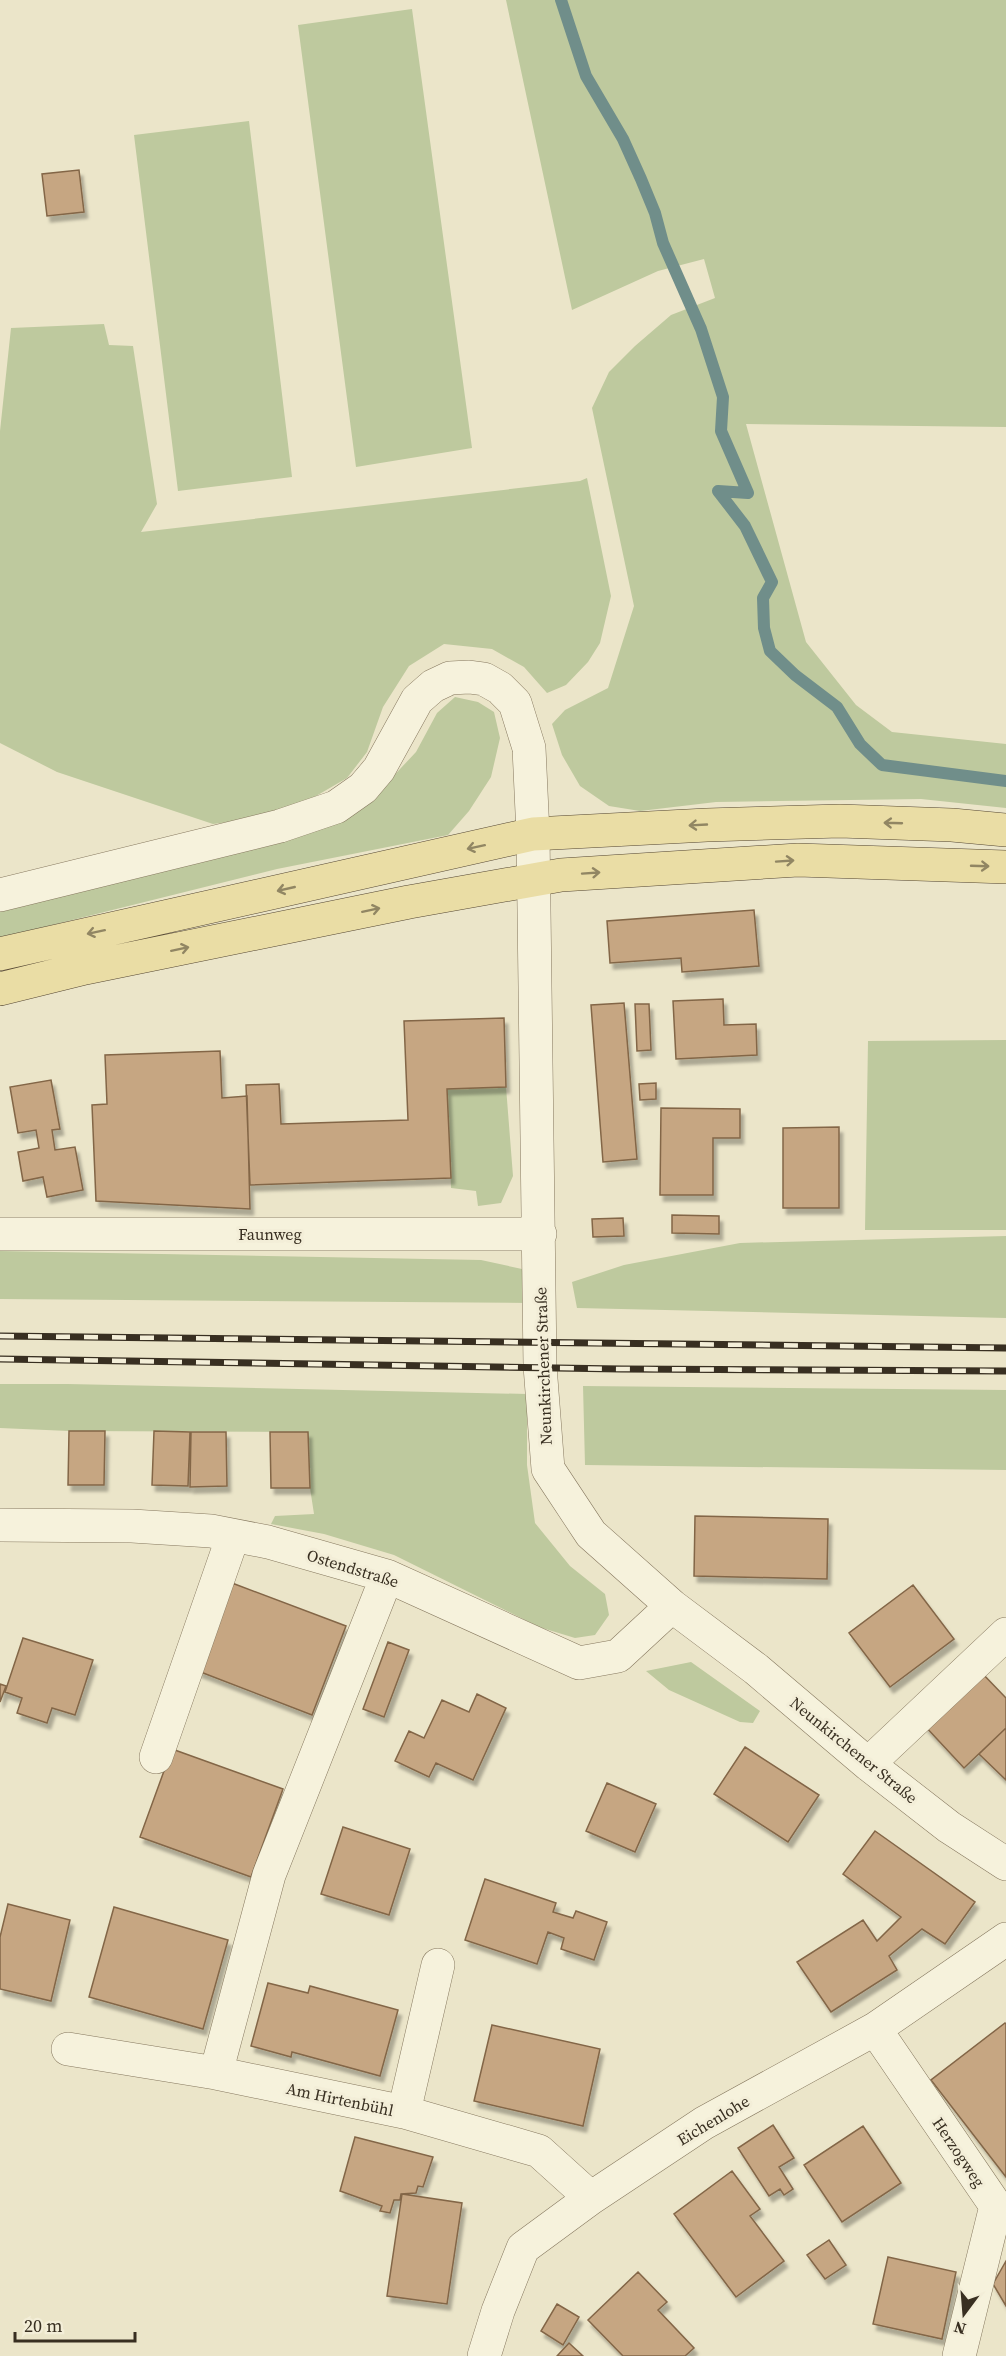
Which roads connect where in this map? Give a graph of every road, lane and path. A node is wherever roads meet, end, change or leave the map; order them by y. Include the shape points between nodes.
1 (1006, 830) edge
2 (533, 834) junction
3 (1006, 867) edge
4 (533, 879) junction
5 (0, 895) edge
6 (0, 954) edge
7 (0, 989) edge
8 (0, 1234) edge
9 (540, 1234) junction
10 (0, 1525) edge
11 (233, 1536) junction
12 (387, 1576) junction
13 (672, 1606) junction
14 (1006, 1634) edge
15 (156, 1756) dead end
16 (868, 1764) junction
17 (1006, 1864) edge
18 (1006, 1939) edge
19 (438, 1965) dead end
20 (875, 2029) junction
21 (68, 2049) dead end
22 (216, 2073) junction
23 (404, 2112) junction
24 (591, 2198) junction
25 (484, 2356) edge
26 (959, 2356) edge

1 -> 2 main road via 840,821
2 - 4 street, Neunkirchener Straße
2 - 5 street, Neunkirchener Straße via 529,747 515,703 484,679 450,678 417,700 380,770 336,807 280,826
2 -> 6 main road
4 -> 3 main road via 798,860
7 -> 4 main road via 85,968
4 - 9 street, Neunkirchener Straße
8 - 9 street, Faunweg
9 - 13 street, Neunkirchener Straße via 540,1366 548,1469 591,1534
10 - 11 street, Ostendstraße via 132,1526
11 - 12 street, Ostendstraße
11 - 15 street
12 - 13 street, Ostendstraße via 579,1663 618,1656
12 - 22 street via 269,1875
13 - 16 street, Neunkirchener Straße via 756,1669
14 - 16 street
16 - 17 street, Neunkirchener Straße via 949,1827
18 - 20 street, Eichenlohe
19 - 23 street
20 - 24 street, Eichenlohe via 704,2123
20 - 26 street, Herzogweg via 996,2206
21 - 22 street, Am Hirtenbühl
22 - 23 street, Am Hirtenbühl
23 - 24 street, Am Hirtenbühl via 539,2151
24 - 25 street, Eichenlohe via 523,2248

